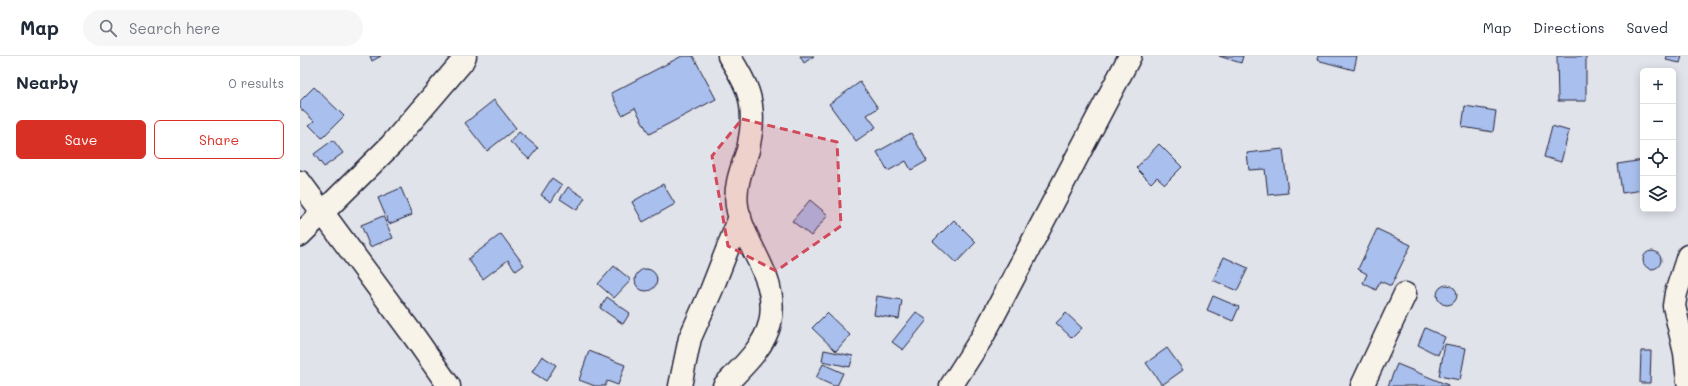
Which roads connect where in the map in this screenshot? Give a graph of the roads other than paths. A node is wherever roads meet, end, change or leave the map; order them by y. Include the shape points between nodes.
1 (465, 56) edge
2 (728, 56) edge
3 (1130, 56) edge
4 (300, 182) edge
5 (322, 212) junction
6 (740, 218) junction
7 (300, 235) edge
8 (1688, 256) edge
9 (1404, 294) dead end
10 (1688, 381) edge
11 (449, 386) edge
12 (680, 386) edge
13 (724, 386) edge
14 (951, 386) edge
15 (1362, 386) edge

1 - 5 street via 391,145
2 - 6 street via 745,83 752,106 748,148 738,181 737,205
3 - 14 street via 994,316
4 - 5 street
5 - 7 street
5 - 11 street
6 - 12 street via 690,338
6 - 13 street via 764,271 772,308 764,339
8 - 10 street via 1674,306 1685,353
9 - 15 street

